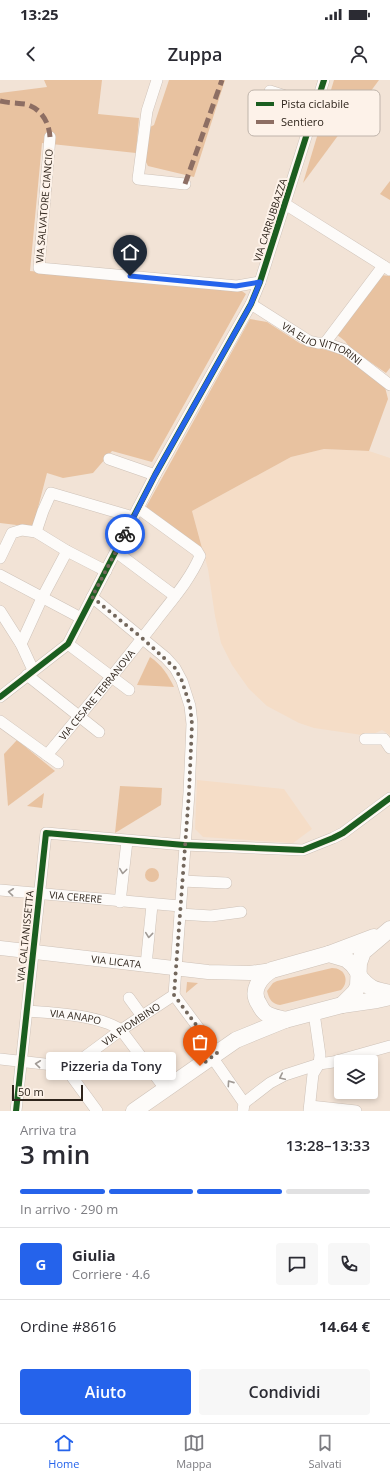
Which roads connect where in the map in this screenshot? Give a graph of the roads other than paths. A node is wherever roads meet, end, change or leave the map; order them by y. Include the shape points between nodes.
1 (157, 80) edge
2 (324, 80) edge
3 (321, 90) edge
4 (307, 136) edge
5 (50, 137) dead end
6 (185, 184) dead end
7 (285, 204) junction
8 (386, 268) edge
9 (260, 282) junction
10 (251, 304) junction
11 (325, 342) junction
12 (390, 385) edge
13 (109, 459) dead end
14 (155, 475) junction
15 (136, 513) junction
16 (36, 532) junction
17 (67, 551) junction
18 (116, 552) junction
19 (0, 558) edge
20 (106, 571) junction
21 (0, 575) edge
22 (175, 596) junction
23 (92, 597) junction
24 (42, 598) junction
25 (0, 612) edge
26 (81, 618) junction
27 (142, 638) junction
28 (21, 644) junction
29 (68, 644) junction
30 (30, 672) junction
31 (111, 677) junction
32 (129, 690) dead end
33 (0, 697) edge
34 (80, 716) junction
35 (0, 721) edge
36 (15, 731) junction
37 (0, 732) edge
38 (99, 732) dead end
39 (365, 739) dead end
40 (390, 748) edge
41 (47, 755) junction
42 (58, 763) dead end
43 (390, 798) edge
44 (127, 841) junction
45 (184, 845) junction
46 (182, 881) junction
47 (226, 883) dead end
48 (0, 890) edge
49 (39, 894) junction
50 (120, 902) junction
51 (152, 904) junction
52 (180, 910) junction
53 (240, 912) dead end
54 (389, 930) edge
55 (0, 948) edge
56 (33, 952) junction
57 (329, 954) junction
58 (146, 965) junction
59 (176, 969) junction
60 (272, 970) junction
61 (232, 974) junction
62 (358, 974) junction
63 (390, 993) edge
64 (174, 995) junction
65 (256, 997) junction
66 (390, 997) edge
67 (129, 998) dead end
68 (342, 1005) junction
69 (27, 1011) junction
70 (314, 1013) junction
71 (142, 1016) junction
72 (285, 1020) junction
73 (121, 1030) junction
74 (236, 1040) junction
75 (390, 1046) edge
76 (214, 1055) junction
77 (0, 1059) edge
78 (22, 1062) junction
79 (318, 1064) junction
80 (67, 1070) junction
81 (166, 1090) junction
82 (243, 1107) edge
83 (309, 1108) edge
84 (16, 1111) edge
85 (97, 1111) edge
86 (134, 1111) edge
87 (356, 1111) edge

1 - 6 street via 147,112 138,179
2 - 3 street, VIA CARRUBBAZZA
4 - 7 street, VIA CARRUBBAZZA
5 - 9 street, VIA SALVATORE CIANCIO via 39,268 236,286
7 - 8 street
7 - 9 street, VIA CARRUBBAZZA
8 - 11 street
9 - 10 street, VIA CARRUBBAZZA
10 - 11 street, VIA ELIO VITTORINI via 308,341
10 - 14 street, VIA CARRUBBAZZA
11 - 12 street, VIA ELIO VITTORINI via 345,350
13 - 14 street
14 - 15 street, VIA CARRUBBAZZA
15 - 16 street via 51,493
15 - 18 street, VIA CARRUBBAZZA
15 - 22 street, VIA CESARE TERRANOVA via 197,550 200,556
16 - 17 street
16 - 19 street via 22,530 12,533
17 - 20 street
17 - 24 street
18 - 20 street, VIA CARRUBBAZZA
18 - 22 street
20 - 23 street, VIA CARRUBBAZZA
21 - 24 street
22 - 27 street, VIA CESARE TERRANOVA
23 - 26 street, VIA CARRUBBAZZA
23 - 27 street
24 - 26 street
24 - 28 street
25 - 28 street
26 - 29 street, VIA CARRUBBAZZA
27 - 31 street, VIA CESARE TERRANOVA
27 - 45 street via 175,668 190,706 192,724
28 - 30 street
29 - 30 street, VIA CARRUBBAZZA
29 - 31 street
30 - 33 street, VIA CARRUBBAZZA
30 - 34 street
31 - 32 street
31 - 34 street, VIA CESARE TERRANOVA
34 - 38 street
34 - 41 street, VIA CESARE TERRANOVA
35 - 36 street
36 - 37 street
36 - 41 street
39 - 40 street via 384,739
41 - 42 street
43 - 45 street via 343,833 303,850
44 - 45 street
44 - 49 street, VIA CALTANISSETTA via 46,833
44 -> 50 street
45 - 46 street
46 - 47 street
46 - 52 street
49 -> 48 street, VIA CERERE
49 - 50 street, VIA CERERE
49 - 56 street, VIA CALTANISSETTA
50 - 51 street, VIA CERERE
51 - 52 street, VIA CERERE
51 -> 58 street
52 - 53 street, VIA CERERE via 210,916
52 - 59 street
54 - 57 main road
54 - 62 main road via 363,952 358,963
55 - 56 street, VIA LICATA
56 - 58 street, VIA LICATA
56 - 69 street, VIA CALTANISSETTA
57 - 60 main road
57 - 62 main road via 346,959
58 - 59 street, VIA LICATA
59 - 61 street, VIA LICATA
59 - 64 street
60 - 61 street, VIA LICATA
60 - 65 main road via 261,978
61 - 65 street via 244,980
62 - 63 main road via 372,989
62 - 68 main road via 355,992
64 - 71 street, VIA PIOMBINO
64 - 76 street
65 - 72 main road via 263,1011
65 - 74 main road via 257,1014 254,1022
66 - 68 main road
67 - 71 street
68 - 70 main road
69 - 73 street, VIA ANAPO via 68,1014 114,1025
69 - 78 street, VIA CALTANISSETTA
70 - 72 main road
70 - 79 street via 320,1055
71 - 73 street, VIA PIOMBINO
72 - 74 main road
73 - 80 street, VIA PIOMBINO
73 - 81 street
74 - 76 main road
75 - 79 street
76 - 81 main road
82 -> 76 street
77 - 78 street
80 -> 78 street via 62,1066
78 - 84 street, VIA CALTANISSETTA
79 -> 82 street via 270,1083
79 - 83 street via 313,1074
80 - 85 street
81 - 86 main road
83 - 87 street

